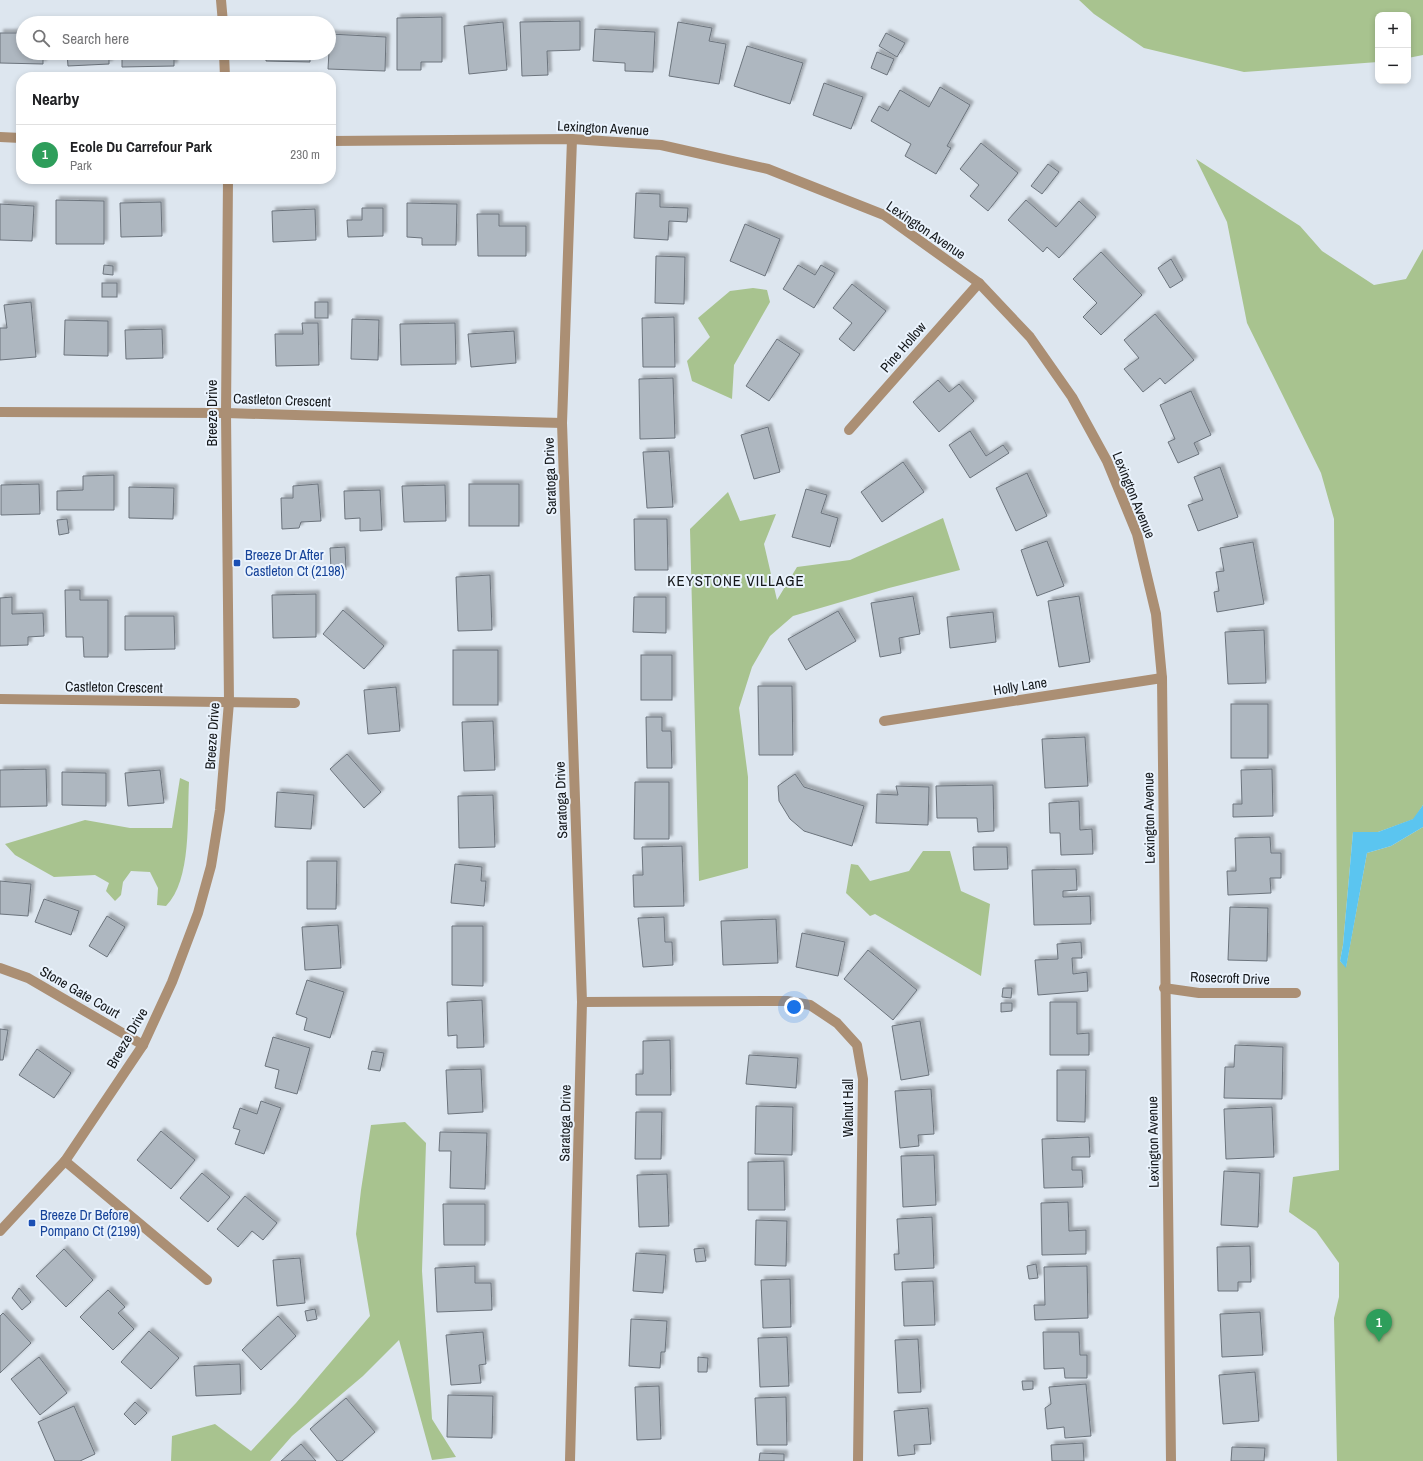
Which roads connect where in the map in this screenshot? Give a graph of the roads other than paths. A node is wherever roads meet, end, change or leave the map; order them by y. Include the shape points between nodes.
1 (222, 0) edge
2 (223, 16) edge
3 (224, 60) edge
4 (225, 72) edge
5 (0, 137) edge
6 (16, 138) edge
7 (572, 139) junction
8 (336, 141) edge
9 (228, 184) edge
10 (978, 283) junction
11 (0, 412) edge
12 (226, 413) junction
13 (562, 424) junction
14 (849, 430) dead end
15 (1162, 678) junction
16 (0, 699) edge
17 (229, 702) junction
18 (295, 703) dead end
19 (884, 721) dead end
20 (0, 968) edge
21 (1164, 988) junction
22 (1296, 993) dead end
23 (582, 1002) junction
24 (142, 1045) junction
25 (65, 1161) junction
26 (0, 1231) edge
27 (207, 1280) dead end
28 (570, 1461) edge
29 (858, 1461) edge
30 (1172, 1461) edge

1 - 2 street
3 - 4 street
5 - 6 street
7 - 8 street, Lexington Avenue
7 - 10 street, Lexington Avenue via 661,145 768,169 884,215
7 - 13 street, Saratoga Drive
9 - 12 street, Breeze Drive
10 - 14 street, Pine Hollow
10 - 15 street, Lexington Avenue via 1030,337 1072,397 1107,461 1137,534 1156,614
11 - 12 street, Castleton Crescent
12 - 13 street, Castleton Crescent
12 - 17 street, Breeze Drive
13 - 23 street, Saratoga Drive
15 - 19 street, Holly Lane
15 - 21 street, Lexington Avenue
16 - 17 street, Castleton Crescent
17 - 18 street, Castleton Crescent
17 - 24 street, Breeze Drive via 220,810 211,866 198,913 172,982
20 - 24 street, Stone Gate Court via 28,978
21 - 22 street, Rosecroft Drive via 1199,992
21 - 30 street, Lexington Avenue
23 - 28 street, Saratoga Drive
23 - 29 street, Walnut Hall via 787,1001 810,1005 837,1023 857,1045 863,1079
24 - 25 street, Breeze Drive
25 - 26 street, Breeze Drive
25 - 27 street

